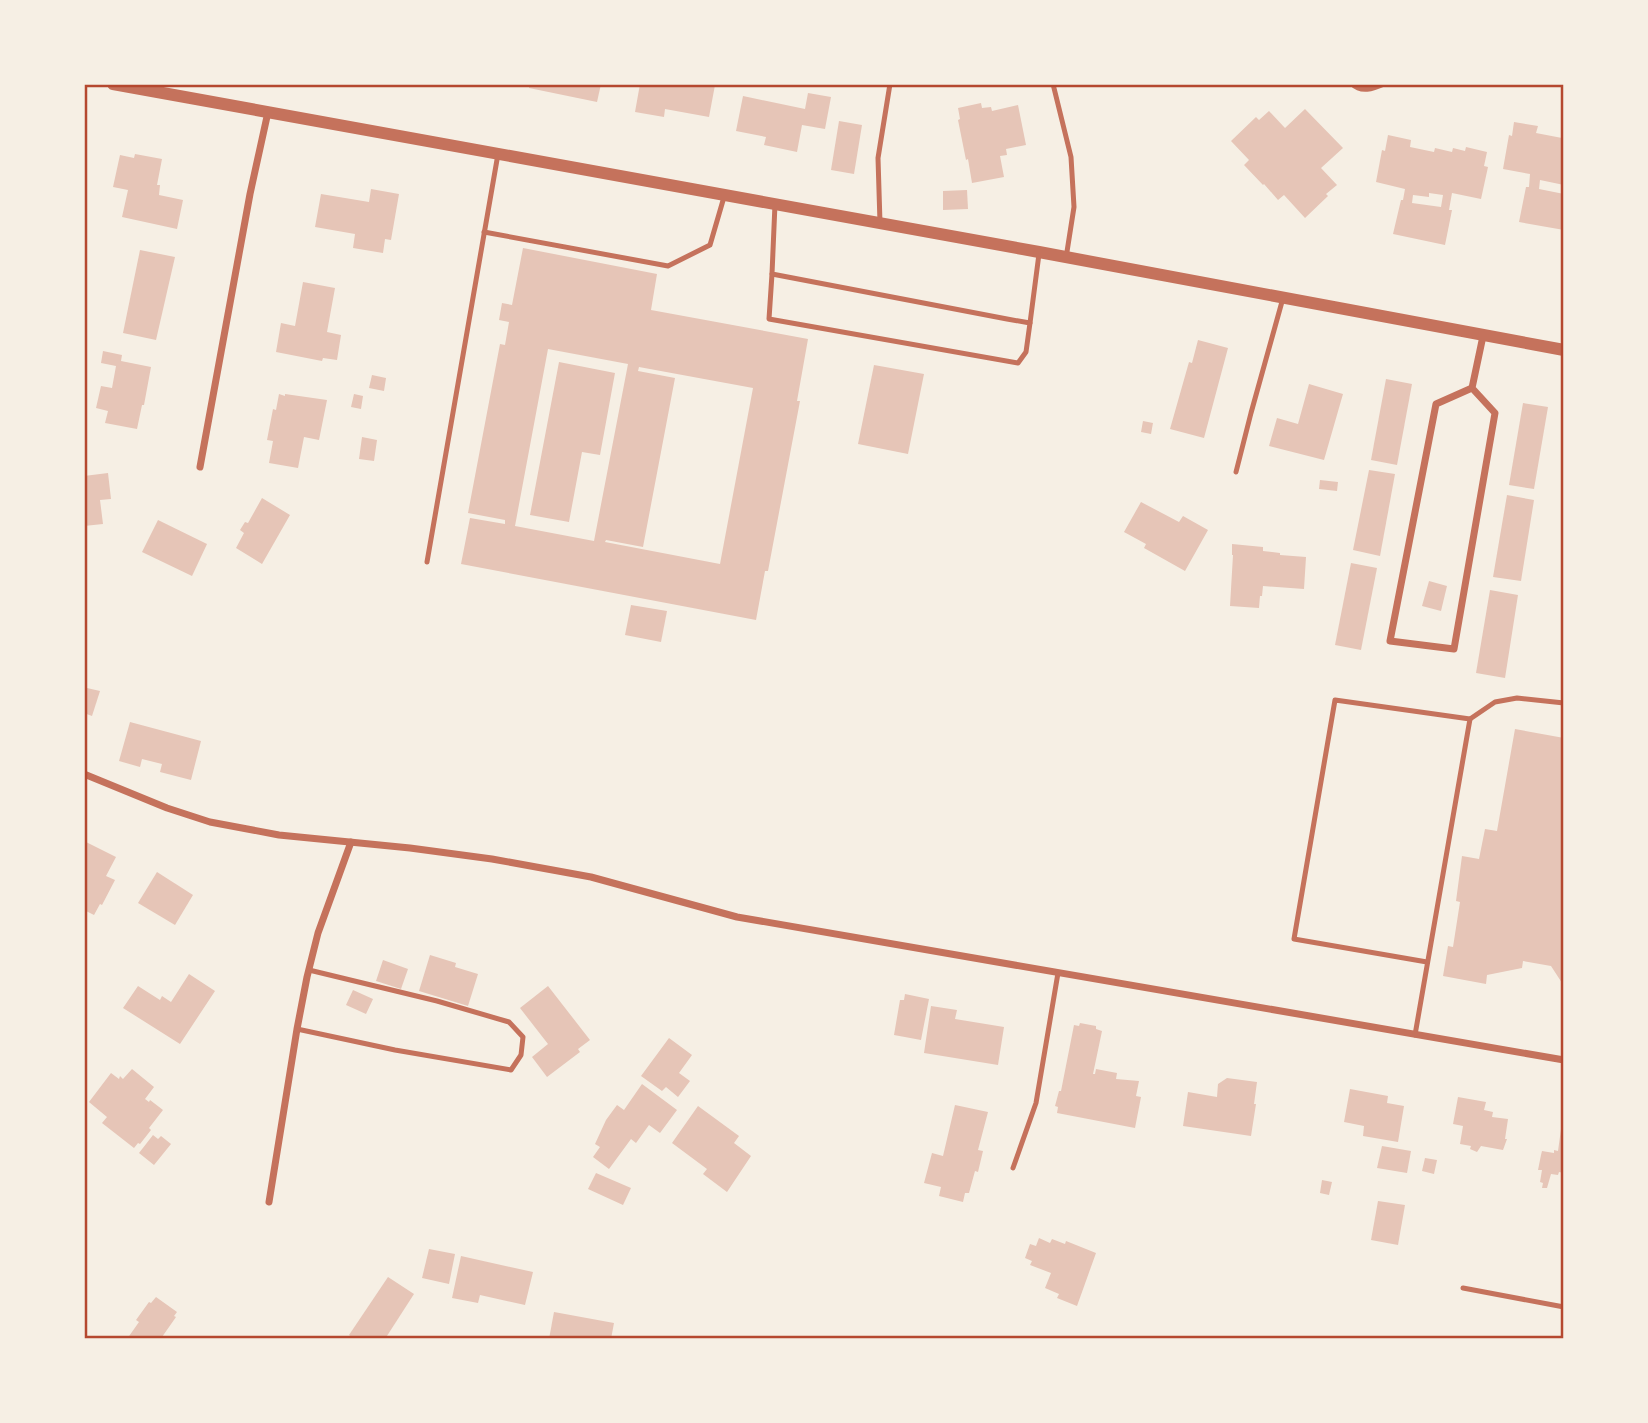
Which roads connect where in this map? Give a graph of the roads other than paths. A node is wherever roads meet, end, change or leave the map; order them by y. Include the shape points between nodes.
1 (113, 84) edge
2 (890, 84) edge
3 (1053, 84) edge
4 (1352, 84) edge
5 (1384, 84) edge
6 (137, 86) edge
7 (268, 112) junction
8 (498, 153) junction
9 (725, 195) junction
10 (775, 204) junction
11 (880, 223) junction
12 (484, 232) junction
13 (1039, 252) junction
14 (1066, 258) junction
15 (772, 274) junction
16 (1283, 298) junction
17 (1030, 323) junction
18 (1483, 335) junction
19 (1564, 350) edge
20 (1472, 388) junction
21 (200, 467) dead end
22 (1236, 472) dead end
23 (427, 562) dead end
24 (1564, 703) edge
25 (1469, 719) junction
26 (84, 774) edge
27 (351, 842) junction
28 (1427, 962) junction
29 (309, 970) junction
30 (1058, 973) junction
31 (297, 1029) junction
32 (1415, 1035) junction
33 (1564, 1060) edge
34 (1013, 1168) dead end
35 (269, 1202) dead end
36 (1463, 1288) dead end
37 (1564, 1307) edge

1 - 6 street
2 - 11 lane via 878,158
3 - 14 lane via 1071,157 1074,207
4 - 5 lane via 1364,90
6 - 7 street
7 - 8 street
7 - 21 street
8 - 9 street
8 - 12 lane
9 - 10 street
9 - 12 lane via 710,245 668,266
10 - 11 street
10 - 15 lane
11 - 13 street
12 - 23 lane
13 - 14 street
13 - 17 lane
14 - 16 street
15 - 17 lane
15 - 17 lane via 769,319 1018,363 1026,352
16 - 18 street
16 - 22 lane
18 - 19 street
18 - 20 street
20 - 20 street via 1436,404 1390,641 1454,649 1495,413
24 - 25 lane via 1517,698 1495,702
25 - 28 lane
25 - 28 lane via 1335,700 1294,939
26 - 27 street via 210,822
27 - 29 street
27 - 30 street via 592,877 737,917
28 - 32 lane
29 - 31 street
29 - 31 lane via 509,1022 523,1037 521,1055 512,1070
30 - 32 street
30 - 34 lane via 1036,1103
31 - 35 street
32 - 33 street
36 - 37 lane

